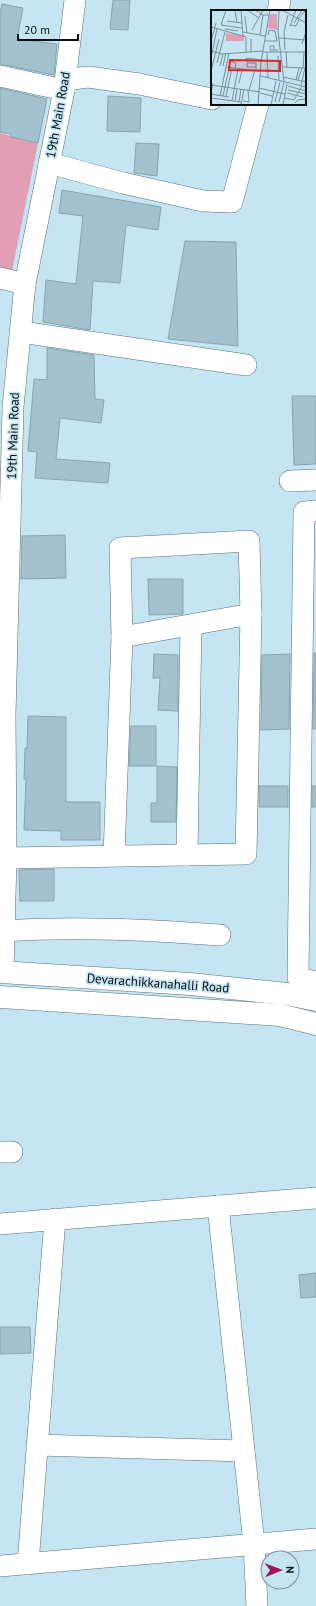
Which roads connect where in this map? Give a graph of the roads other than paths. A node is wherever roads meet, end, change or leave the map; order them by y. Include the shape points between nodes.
1 (75, 0) edge
2 (280, 0) edge
3 (278, 10) edge
4 (0, 76) edge
5 (65, 85) junction
6 (211, 99) edge
7 (254, 105) edge
8 (49, 163) junction
9 (0, 278) edge
10 (25, 284) junction
11 (21, 332) junction
12 (246, 365) dead end
13 (7, 406) edge
14 (290, 480) dead end
15 (316, 480) edge
16 (316, 511) edge
17 (251, 614) junction
18 (191, 624) junction
19 (122, 636) junction
20 (3, 715) edge
21 (3, 818) edge
22 (187, 855) junction
23 (114, 856) junction
24 (6, 858) junction
25 (4, 931) junction
26 (220, 935) dead end
27 (2, 972) edge
28 (316, 982) edge
29 (0, 997) edge
30 (316, 1000) edge
31 (316, 1024) edge
32 (316, 1198) edge
33 (218, 1206) junction
34 (55, 1219) junction
35 (0, 1224) edge
36 (37, 1446) junction
37 (244, 1451) junction
38 (316, 1539) edge
39 (254, 1544) junction
40 (28, 1564) junction
41 (0, 1566) edge
42 (258, 1606) edge

1 - 5 street, 19th Main Road
2 - 3 street
4 - 5 street
5 - 6 street via 88,77 139,84
5 - 8 street, 19th Main Road
7 - 8 street via 232,202 203,201
8 - 10 street, 19th Main Road
9 - 10 street
10 - 11 street, 19th Main Road
11 - 12 street
11 - 13 street, 19th Main Road
13 - 20 street, 19th Main Road
14 - 15 street
16 - 28 street via 304,512 298,978
17 - 18 street
17 - 19 street via 250,541 120,548
17 - 22 street via 246,854
18 - 19 street
18 - 22 street
19 - 23 street
20 - 21 street, 19th Main Road
21 - 24 street, 19th Main Road
22 - 23 street
23 - 24 street
24 - 25 street, 19th Main Road
25 - 26 street via 117,928
25 - 27 street, 19th Main Road
27 - 30 main road, Devarachikkanahalli Road via 190,984 288,994
29 - 31 main road, Devarachikkanahalli Road via 280,1015
32 - 33 street
33 - 34 street
33 - 37 street
34 - 35 street
34 - 36 street
36 - 37 street
36 - 40 street
37 - 39 street
38 - 39 street
39 - 40 street
39 - 42 street
40 - 41 street

